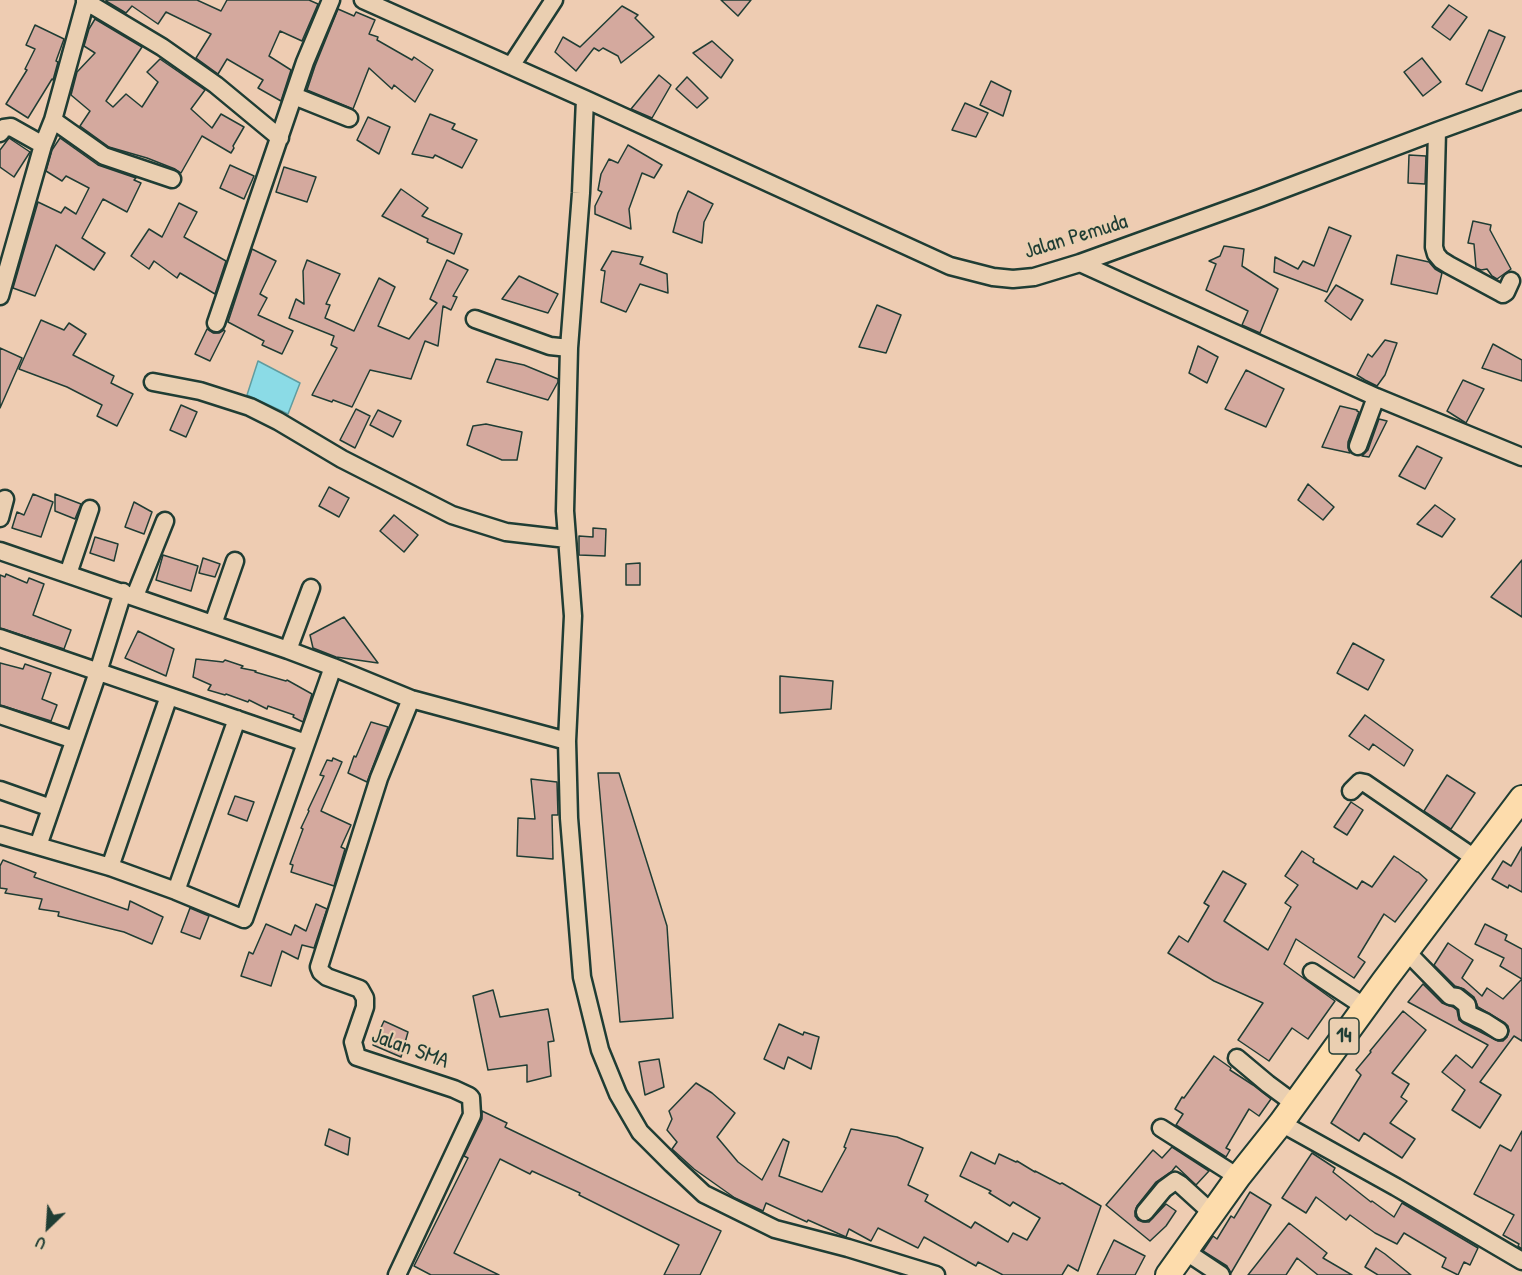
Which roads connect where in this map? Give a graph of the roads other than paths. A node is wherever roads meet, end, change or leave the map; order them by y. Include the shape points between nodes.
1 (331, 0) edge
2 (363, 0) edge
3 (554, 0) edge
4 (85, 1) edge
5 (511, 66) junction
6 (294, 96) junction
7 (585, 99) junction
8 (1522, 100) edge
9 (349, 118) dead end
10 (53, 120) junction
11 (1437, 131) junction
12 (0, 133) edge
13 (280, 138) junction
14 (43, 145) junction
15 (172, 179) dead end
16 (1080, 263) junction
17 (1511, 280) dead end
18 (0, 296) edge
19 (475, 319) dead end
20 (216, 323) dead end
21 (569, 348) junction
22 (153, 382) dead end
23 (1376, 397) junction
24 (1358, 446) dead end
25 (1522, 457) edge
26 (5, 499) dead end
27 (90, 509) dead end
28 (0, 518) edge
29 (165, 521) dead end
30 (567, 539) junction
31 (0, 551) edge
32 (235, 561) dead end
33 (68, 574) junction
34 (311, 588) dead end
35 (129, 594) junction
36 (213, 624) junction
37 (0, 638) edge
38 (288, 650) junction
39 (333, 667) junction
40 (98, 672) junction
41 (169, 696) junction
42 (411, 699) junction
43 (0, 715) edge
44 (237, 719) junction
45 (75, 740) junction
46 (567, 741) junction
47 (306, 743) junction
48 (0, 790) edge
49 (1351, 791) dead end
50 (1522, 798) edge
51 (51, 808) junction
52 (0, 835) edge
53 (38, 846) junction
54 (1476, 859) junction
55 (110, 867) junction
56 (176, 891) junction
57 (1406, 951) junction
58 (1312, 972) dead end
59 (1365, 1007) junction
60 (1499, 1031) dead end
61 (1238, 1058) dead end
62 (1288, 1113) junction
63 (1161, 1128) dead end
64 (1238, 1177) junction
65 (1145, 1212) dead end
66 (1213, 1214) junction
67 (1185, 1251) junction
68 (1522, 1261) edge
69 (397, 1275) edge
70 (936, 1275) edge
71 (1168, 1275) edge
72 (1221, 1275) edge

1 - 6 street
2 - 5 street, Jalan Pemuda
3 - 5 street
4 - 10 street
4 - 13 street via 207,78
5 - 7 street, Jalan Pemuda
6 - 9 street
6 - 13 street
7 - 16 street, Jalan Pemuda via 950,266 1013,279
7 - 21 street
8 - 11 street, Jalan Pemuda
10 - 14 street
10 - 15 street via 104,156
11 - 16 street, Jalan Pemuda
11 - 17 street via 1436,254 1503,294
12 - 14 street via 11,127
13 - 20 street
14 - 18 street
16 - 23 street
19 - 21 street via 550,346
21 - 30 street
22 - 30 street via 201,391 250,407 452,515 506,532
23 - 24 street
23 - 25 street
26 - 28 street
27 - 33 street
29 - 35 street
30 - 46 street via 573,616
31 - 33 street
32 - 36 street
33 - 35 street
34 - 38 street
35 - 36 street
35 - 40 street
36 - 38 street
37 - 40 street
38 - 39 street
39 - 42 street
39 - 47 street
40 - 41 street
40 - 45 street
41 - 44 street
41 - 55 street
42 - 46 street
42 - 69 street, Jalan SMA via 379,778 319,967 327,977 360,989 365,998 353,1042 357,1057 471,1098 472,1115
43 - 45 street
44 - 47 street
44 - 56 street
45 - 51 street
46 - 70 street via 582,977 600,1050 618,1094 640,1132 704,1194 738,1212 775,1229
47 - 56 street via 244,919
48 - 51 street
49 - 54 street via 1360,782 1365,783
50 - 54 highway, 14
51 - 53 street
52 - 53 street
53 - 55 street
54 - 57 highway, 14
55 - 56 street
57 - 59 highway, 14
57 - 60 street via 1450,996 1467,1005 1468,1014
58 - 59 street
59 - 62 highway, 14
61 - 62 street via 1268,1084
62 - 64 highway, 14
62 - 68 street via 1396,1187
63 - 64 street
64 - 66 highway, 14
65 - 66 street via 1175,1181
66 - 67 highway, 14
67 - 71 highway, 14
67 - 72 street

